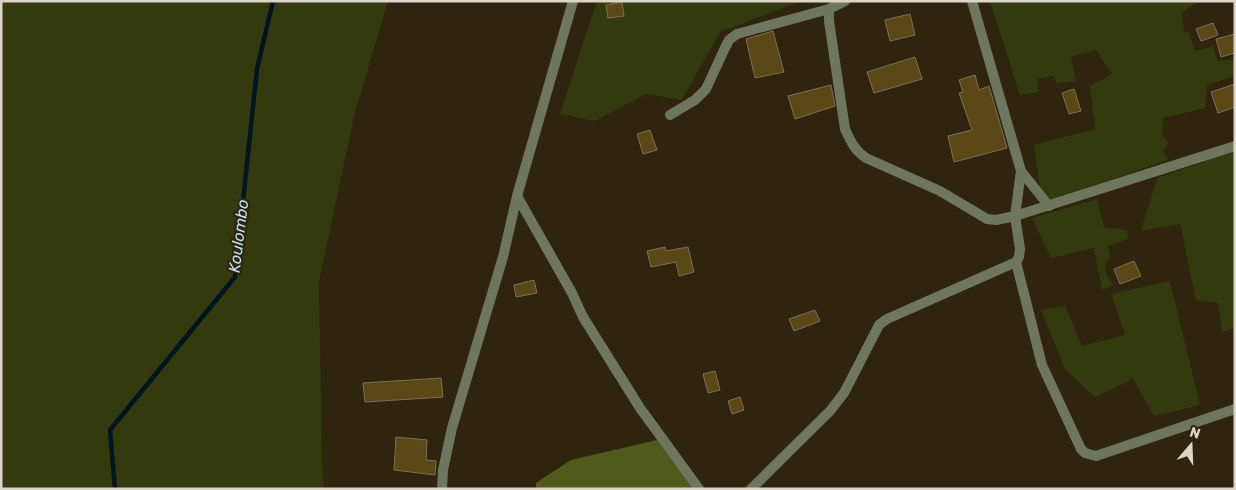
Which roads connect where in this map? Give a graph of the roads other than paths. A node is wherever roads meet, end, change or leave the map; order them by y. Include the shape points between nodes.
1 (573, 1) edge
2 (844, 1) edge
3 (972, 1) edge
4 (828, 9) junction
5 (670, 114) dead end
6 (1235, 146) edge
7 (1021, 171) junction
8 (517, 196) junction
9 (1049, 206) junction
10 (1015, 216) junction
11 (1016, 262) junction
12 (1235, 409) edge
13 (442, 489) edge
14 (699, 489) edge
15 (751, 489) edge

1 - 8 street
2 - 4 street
3 - 7 street
4 - 5 street via 737,34 729,40 706,89 695,100
4 - 10 street via 846,129 857,152 940,191 987,218 996,220
6 - 9 street
7 - 9 street
7 - 10 street
8 - 13 street via 503,257 452,428
8 - 14 street via 583,317 648,420
9 - 10 street
10 - 11 street via 1020,249
11 - 12 street via 1042,365 1080,449 1085,453 1096,456
11 - 15 street via 879,325 844,393 830,411

